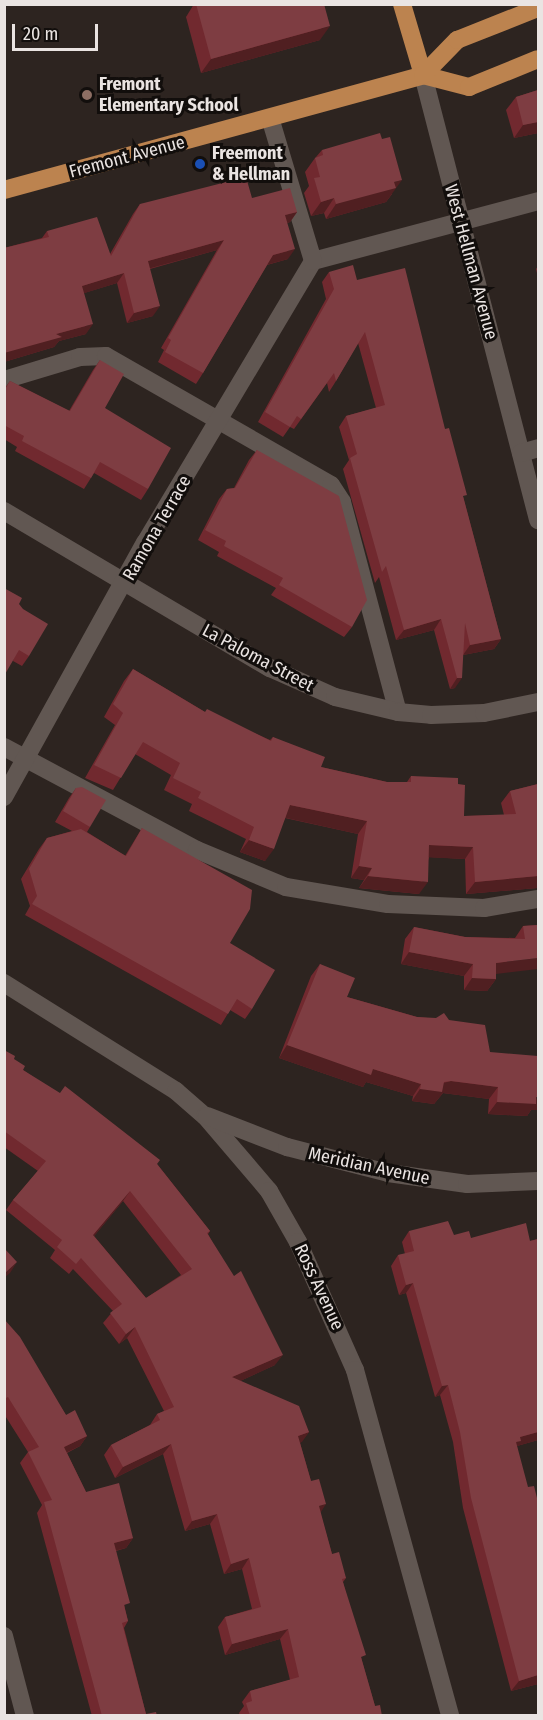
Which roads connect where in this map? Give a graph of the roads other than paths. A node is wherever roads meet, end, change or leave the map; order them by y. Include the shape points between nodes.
1 (402, 4) edge
2 (538, 8) edge
3 (538, 59) edge
4 (423, 75) junction
5 (270, 118) junction
6 (4, 190) edge
7 (538, 201) edge
8 (461, 224) junction
9 (313, 261) junction
10 (4, 380) edge
11 (219, 424) junction
12 (530, 451) edge
13 (4, 511) edge
14 (538, 520) edge
15 (124, 585) junction
16 (538, 702) edge
17 (398, 712) junction
18 (4, 747) edge
19 (26, 760) junction
20 (4, 797) edge
21 (538, 899) edge
22 (4, 983) edge
23 (205, 1116) junction
24 (538, 1181) edge
25 (4, 1636) edge
26 (26, 1716) edge
27 (450, 1716) edge

1 - 4 main road, West Hellman Avenue
2 - 4 main road via 457,40
3 - 4 main road via 469,87
4 - 5 main road, Fremont Avenue
4 - 8 street, West Hellman Avenue
5 - 6 main road, Fremont Avenue
5 - 9 street
7 - 8 street
8 - 9 street
8 - 12 street, West Hellman Avenue
9 - 11 street, Ramona Terrace
10 - 11 street via 80,357 106,356
11 - 15 street, Ramona Terrace
11 - 17 street via 324,480 338,493
12 - 14 street, West Hellman Avenue
13 - 15 street, La Paloma Street
15 - 17 street, La Paloma Street via 303,684 335,697
15 - 19 street, Ramona Terrace
16 - 17 street, La Paloma Street via 458,715
18 - 19 street
19 - 20 street, Ramona Terrace
19 - 21 street via 197,850 286,887 388,904 473,908
22 - 23 street, Ross Avenue via 146,1069
23 - 24 street, Meridian Avenue via 287,1147 388,1173 467,1184
23 - 27 street, Ross Avenue via 269,1191 338,1327 369,1415
25 - 26 street

